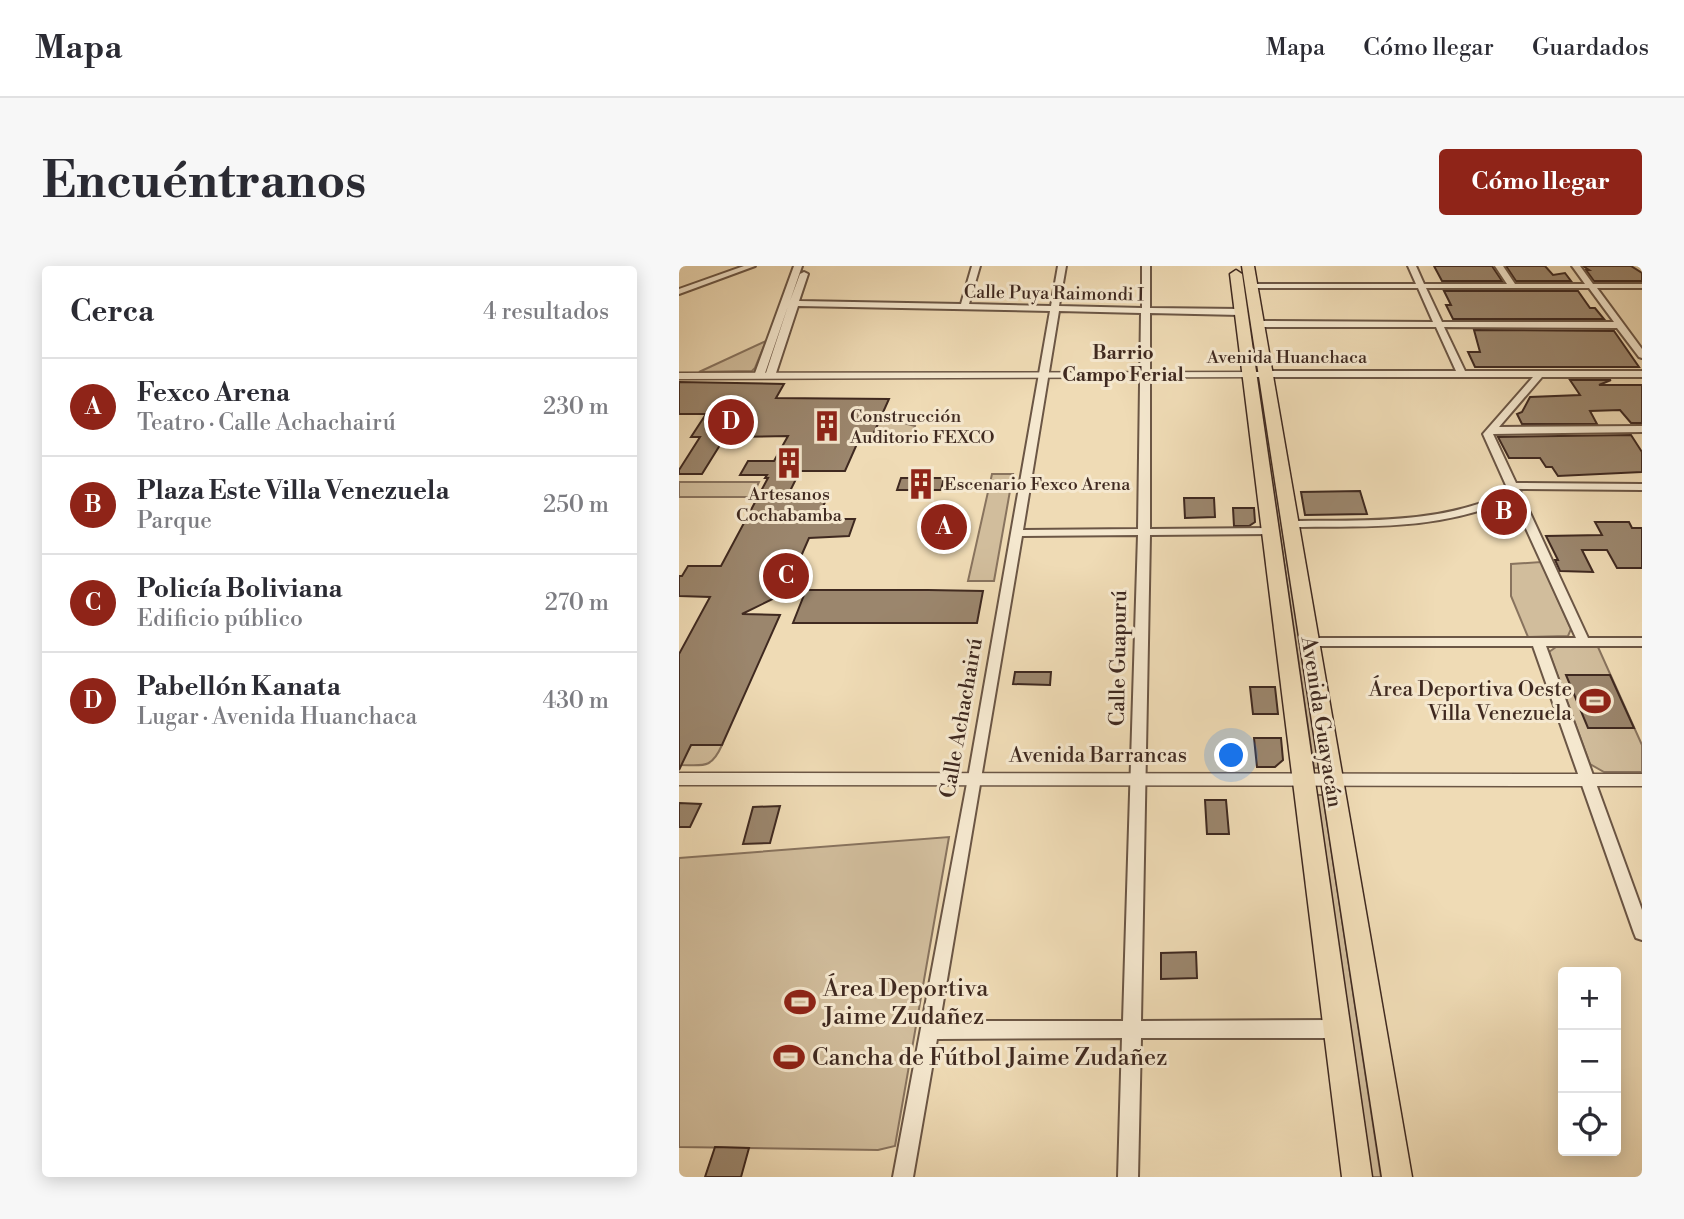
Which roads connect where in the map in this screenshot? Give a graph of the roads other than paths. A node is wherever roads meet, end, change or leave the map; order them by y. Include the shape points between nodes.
1 (751, 266) edge
2 (798, 266) edge
3 (807, 266) edge
4 (976, 266) edge
5 (1062, 266) edge
6 (1146, 266) edge
7 (1235, 266) edge
8 (1248, 266) edge
9 (1412, 266) edge
10 (1499, 266) edge
11 (1576, 266) edge
12 (1251, 286) junction
13 (1420, 286) junction
14 (1513, 286) junction
15 (1590, 286) junction
16 (1642, 286) edge
17 (679, 292) edge
18 (784, 303) junction
19 (795, 303) junction
20 (964, 307) junction
21 (1054, 310) junction
22 (1146, 311) junction
23 (1241, 313) junction
24 (1258, 324) junction
25 (1439, 325) junction
26 (1623, 329) junction
27 (1642, 333) edge
28 (1642, 355) edge
29 (1146, 374) junction
30 (1258, 374) junction
31 (1642, 374) edge
32 (1042, 375) junction
33 (1462, 375) junction
34 (1539, 375) junction
35 (679, 376) edge
36 (764, 376) junction
37 (1642, 429) edge
38 (1490, 430) junction
39 (1642, 487) edge
40 (1513, 490) junction
41 (1290, 524) junction
42 (1270, 531) junction
43 (1144, 532) junction
44 (1015, 533) junction
45 (1538, 641) junction
46 (1309, 642) junction
47 (1584, 642) junction
48 (1642, 642) edge
49 (975, 778) junction
50 (1137, 778) junction
51 (679, 779) edge
52 (1589, 779) junction
53 (1642, 779) edge
54 (1303, 781) junction
55 (1332, 781) junction
56 (1642, 933) edge
57 (928, 1030) junction
58 (1133, 1030) junction
59 (1336, 1030) junction
60 (903, 1177) edge
61 (1128, 1177) edge
62 (1357, 1177) edge
63 (1397, 1177) edge

1 - 17 street
2 - 18 street
3 - 19 street
4 - 20 street
5 - 21 street, Calle Achachairú
6 - 22 street, Calle Guapurú
7 - 23 main road, Avenida Guayacán
8 - 12 main road, Avenida Guayacán
9 - 13 street
10 - 14 street
11 - 15 street
12 - 13 street
12 - 24 main road, Avenida Guayacán
13 - 14 street
13 - 25 street
14 - 15 street
15 - 16 street
15 - 26 street
18 - 19 street, Calle Puya Raimondi I
18 - 36 street
19 - 20 street, Calle Puya Raimondi I
19 - 36 street
20 - 21 street, Calle Puya Raimondi I
21 - 22 street, Calle Puya Raimondi I
21 - 32 street, Calle Achachairú
22 - 23 street, Calle Puya Raimondi I
22 - 29 street, Calle Guapurú
23 - 30 main road, Avenida Guayacán
24 - 25 street
24 - 30 main road, Avenida Guayacán
25 - 26 street
25 - 33 street
26 - 27 street
26 - 28 street
29 - 30 street, Avenida Huanchaca
29 - 32 street, Avenida Huanchaca
29 - 43 street, Calle Guapurú
30 - 33 street, Avenida Huanchaca
30 - 41 main road, Avenida Guayacán
30 - 42 main road, Avenida Guayacán
31 - 34 street, Avenida Huanchaca
32 - 36 street, Avenida Huanchaca
32 - 44 street, Calle Achachairú
33 - 34 street, Avenida Huanchaca
34 - 38 street
35 - 36 street, Avenida Huanchaca
37 - 38 street
38 - 40 street via 1487,434
39 - 40 street
40 - 41 street via 1478,511 1443,519
40 - 47 street
41 - 46 main road, Avenida Guayacán
42 - 43 street
42 - 54 main road, Avenida Guayacán
43 - 44 street
43 - 50 street, Calle Guapurú
44 - 49 street, Calle Achachairú
45 - 46 street
45 - 47 street
45 - 52 street
46 - 55 main road, Avenida Guayacán
47 - 48 street
49 - 50 street, Avenida Barrancas
49 - 51 street, Avenida Barrancas
49 - 57 street, Calle Achachairú
50 - 54 street, Avenida Barrancas
50 - 58 street, Calle Guapurú
52 - 53 street, Avenida Barrancas
52 - 55 street, Avenida Barrancas
52 - 56 street
54 - 55 street, Avenida Barrancas
54 - 59 main road, Avenida Guayacán
55 - 63 main road, Avenida Guayacán
57 - 58 street
57 - 60 street, Calle Achachairú
58 - 59 street
58 - 61 street, Calle Guapurú
59 - 62 main road, Avenida Guayacán

